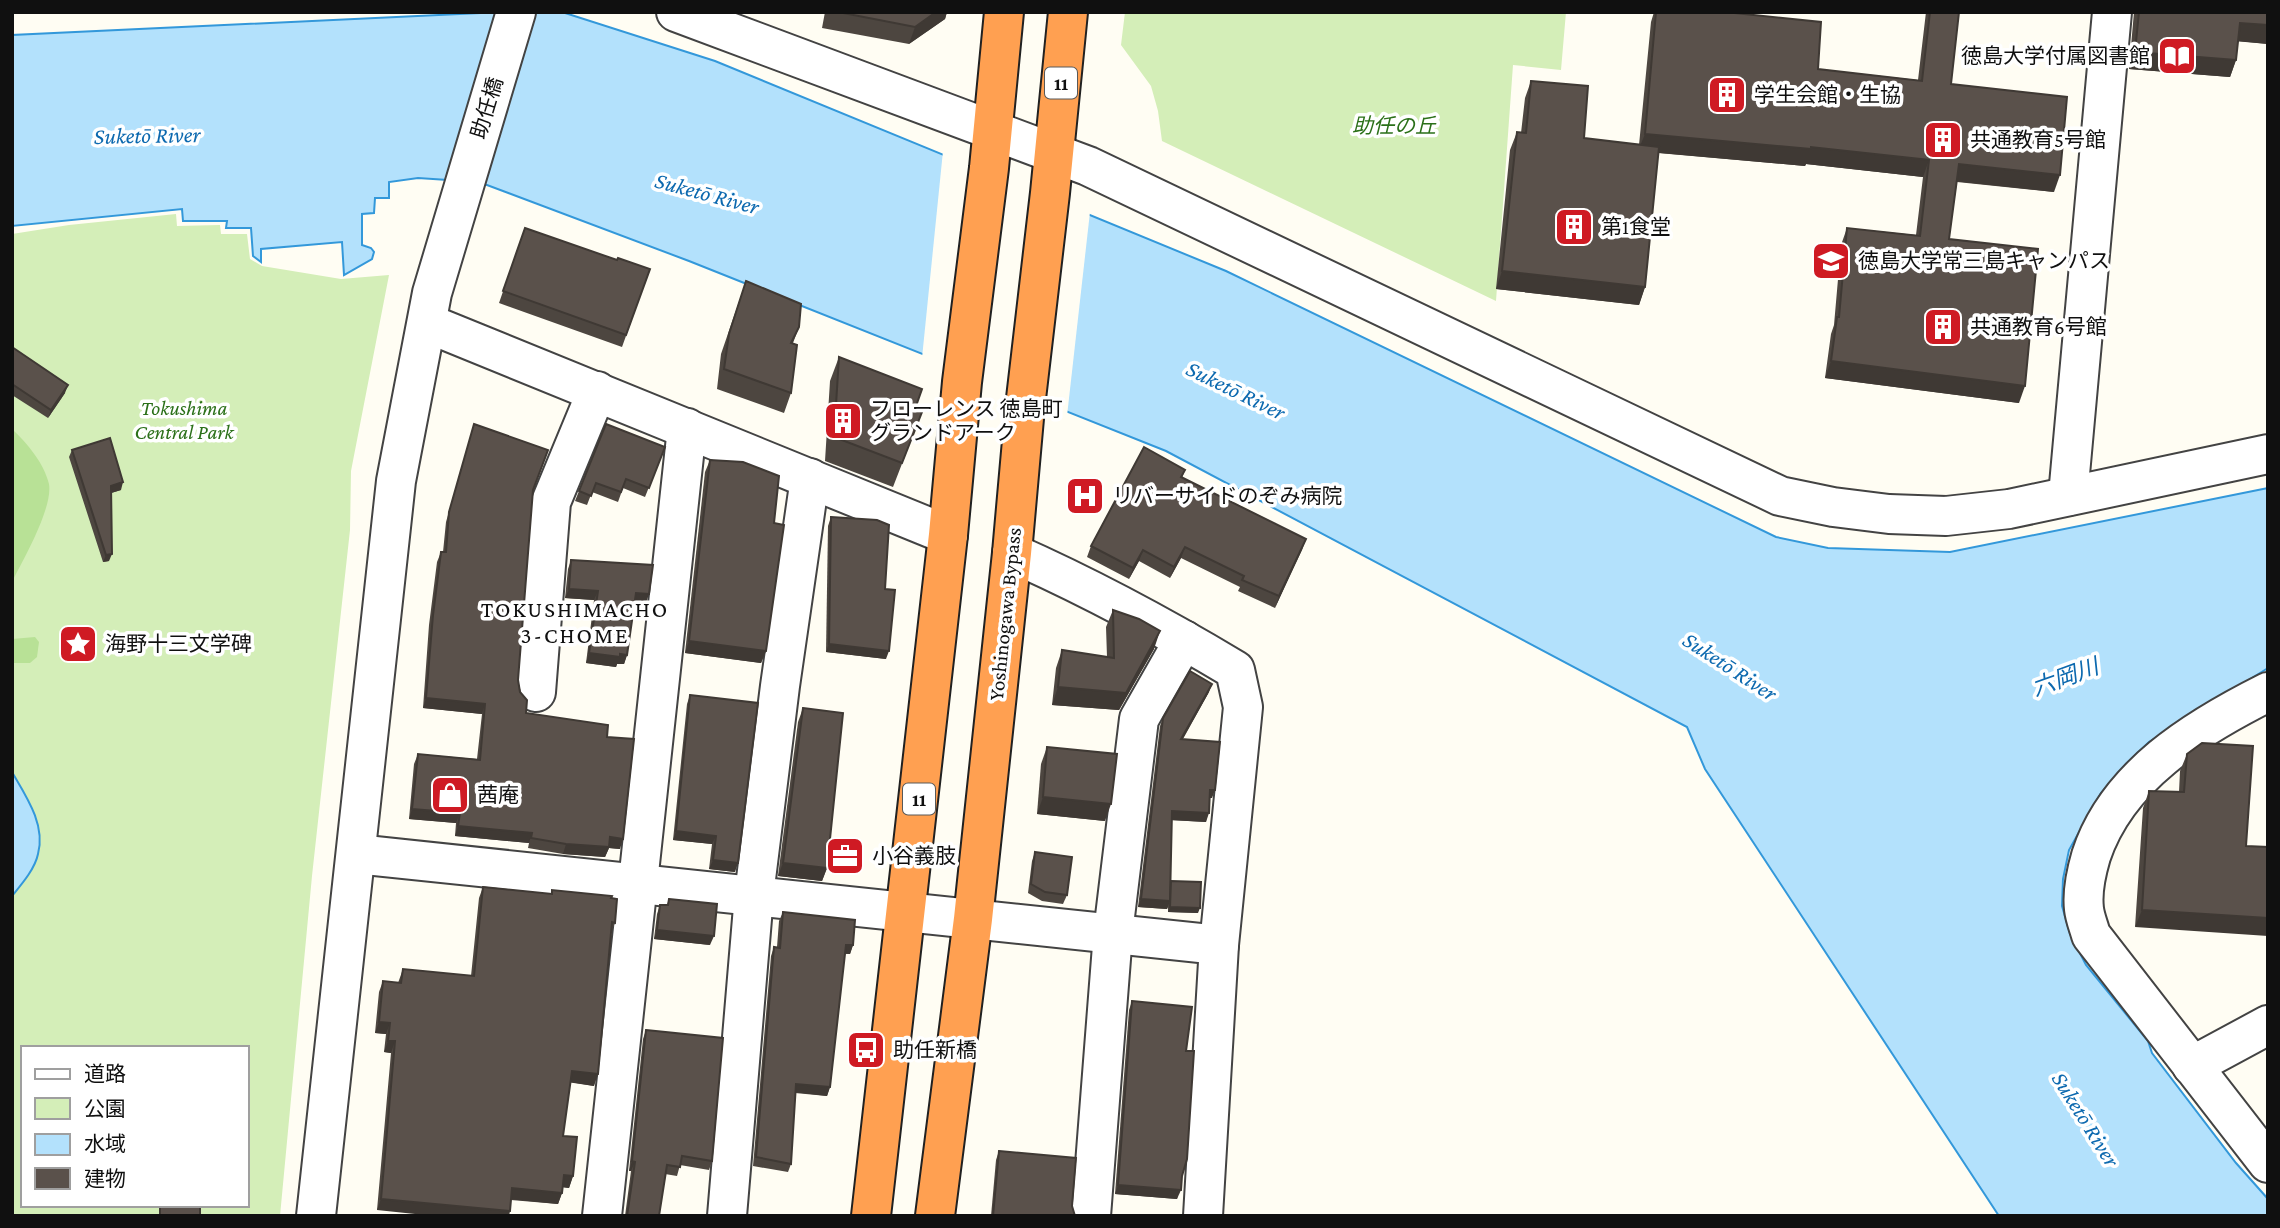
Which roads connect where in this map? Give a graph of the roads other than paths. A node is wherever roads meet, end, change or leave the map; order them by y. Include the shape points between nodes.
1 (516, 12) edge
2 (676, 12) edge
3 (1004, 12) edge
4 (1068, 12) edge
5 (2112, 12) edge
6 (991, 150) junction
7 (1054, 154) junction
8 (427, 323) junction
9 (597, 391) junction
10 (687, 428) junction
11 (2268, 454) edge
12 (810, 478) junction
13 (2068, 496) junction
14 (948, 535) junction
15 (1012, 553) junction
16 (1184, 640) junction
17 (536, 692) dead end
18 (2268, 692) edge
19 (356, 853) junction
20 (637, 883) junction
21 (754, 895) junction
22 (905, 911) junction
23 (973, 919) junction
24 (1113, 933) junction
25 (1219, 944) junction
26 (2268, 1025) edge
27 (2192, 1066) junction
28 (2268, 1163) edge
29 (316, 1216) edge
30 (602, 1216) edge
31 (727, 1216) edge
32 (871, 1216) edge
33 (934, 1216) edge
34 (1091, 1216) edge
35 (1203, 1216) edge

1 - 8 street, 助任橋 via 457,204
2 - 6 street
3 - 6 highway, 11
4 - 7 highway, Yoshinogawa Bypass / 11
5 - 13 street
6 - 7 street
6 - 14 highway, 11
7 - 13 street via 1088,166 1780,496 1889,514 1946,516
7 - 15 highway, Yoshinogawa Bypass / 11
8 - 9 street
8 - 19 street, 助任橋 via 396,481
9 - 10 street
9 - 17 street via 551,502
10 - 12 street
10 - 20 street
11 - 13 street
12 - 14 street
12 - 21 street
14 - 22 highway, 11
15 - 16 street
15 - 23 highway, Yoshinogawa Bypass / 11
16 - 24 street via 1139,719
16 - 25 street via 1235,670 1243,707
18 - 27 street via 2170,750 2145,771 2109,815 2087,869 2084,909 2091,935
19 - 20 street
19 - 29 street, 助任橋
20 - 21 street
20 - 30 street
21 - 22 street
21 - 31 street
22 - 23 street
22 - 32 highway, 11
23 - 24 street
23 - 33 highway, Yoshinogawa Bypass / 11
24 - 25 street
24 - 34 street
25 - 35 street
26 - 27 street
27 - 28 street

